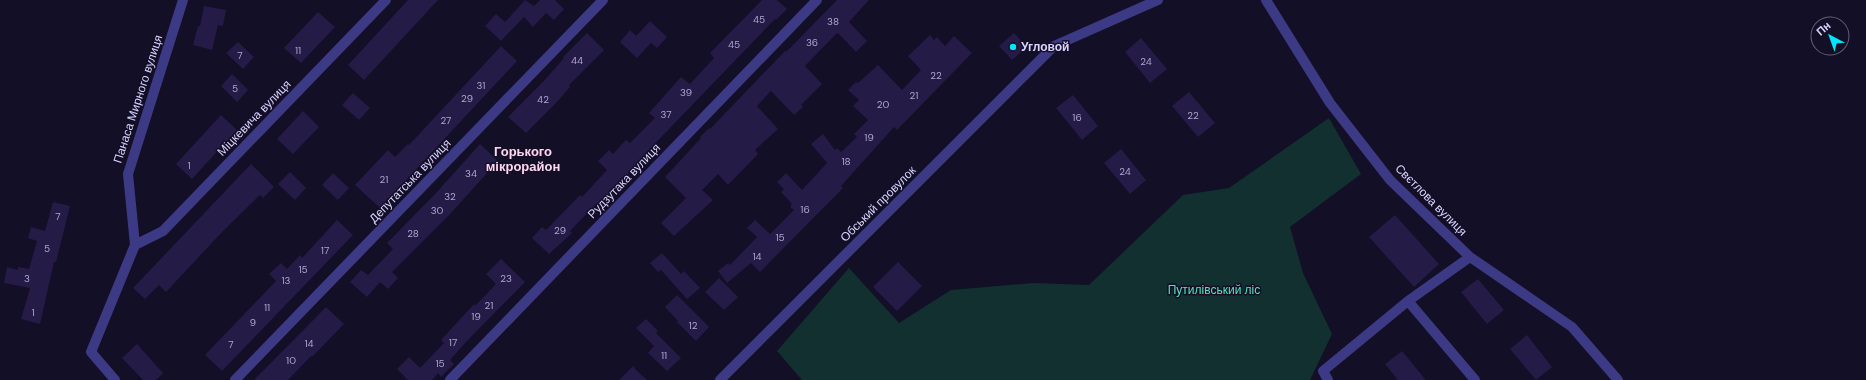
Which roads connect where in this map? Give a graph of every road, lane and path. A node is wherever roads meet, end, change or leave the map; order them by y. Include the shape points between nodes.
1 (183, 0) edge
2 (386, 0) edge
3 (603, 0) edge
4 (817, 0) edge
5 (1158, 0) edge
6 (1266, 0) edge
7 (135, 245) junction
8 (1470, 257) junction
9 (1408, 302) junction
10 (115, 380) edge
11 (235, 380) edge
12 (450, 380) edge
13 (720, 380) edge
14 (1328, 380) edge
15 (1475, 380) edge
16 (1618, 380) edge

1 - 7 street, Панаса Мирного вулиця via 128,174
2 - 7 street, Міцкевича вулиця via 163,231
3 - 11 street, Депутатська вулиця
4 - 12 street, Рудзутака вулиця
5 - 13 street, Обський провулок via 1054,46
6 - 8 street, Свєтлова вулиця via 1330,103 1386,174
7 - 10 street, Панаса Мирного вулиця via 91,352
8 - 9 street
8 - 16 street, Свєтлова вулиця via 1572,327
9 - 14 street via 1323,371
9 - 15 street

